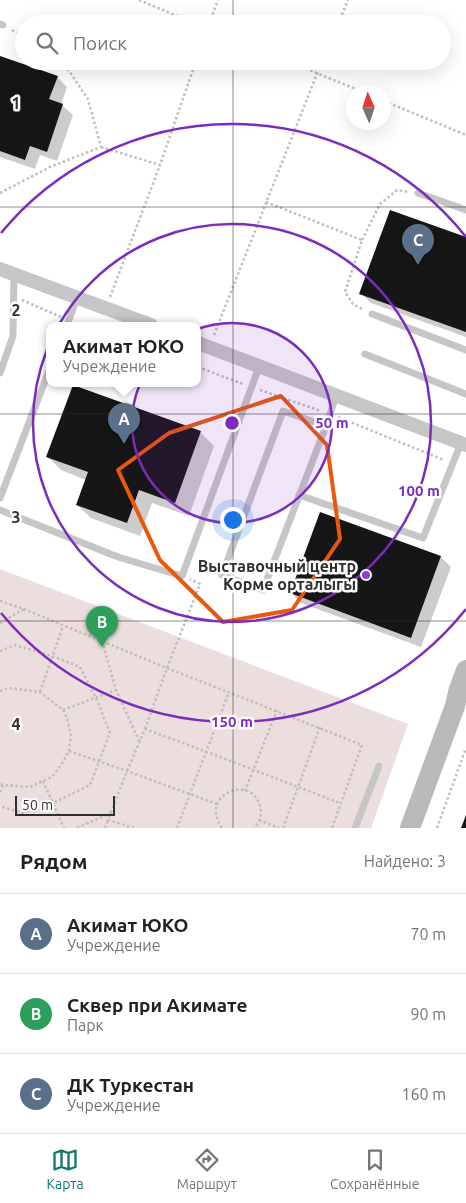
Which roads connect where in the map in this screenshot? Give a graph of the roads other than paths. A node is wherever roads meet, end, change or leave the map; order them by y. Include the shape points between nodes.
1 (418, 193) road end
2 (466, 210) edge
3 (0, 268) edge
4 (14, 274) junction
5 (77, 298) junction
6 (372, 314) road end
7 (68, 322) edge
8 (143, 322) edge
9 (203, 345) edge
10 (466, 350) edge
11 (365, 354) dead end
12 (259, 367) junction
13 (0, 373) edge
14 (46, 378) edge
15 (466, 394) edge
16 (336, 396) junction
17 (326, 426) junction
18 (463, 444) edge
19 (299, 495) junction
20 (0, 498) edge
21 (0, 510) edge
22 (466, 670) edge
23 (462, 693) edge
24 (379, 766) dead end
25 (355, 828) edge
26 (410, 828) edge

1 - 2 lane
3 - 4 street
4 - 5 street
4 - 13 lane via 13,336
5 - 7 lane
5 - 8 street
6 - 10 lane
9 - 12 street
11 - 15 lane
12 - 16 street
12 - 21 lane via 182,576 118,557
14 - 20 lane
16 - 17 lane
16 - 18 street
17 - 19 lane
17 - 19 lane via 282,411 222,575 263,590
18 - 19 lane via 423,538
22 - 23 street
23 - 26 street
24 - 25 lane

